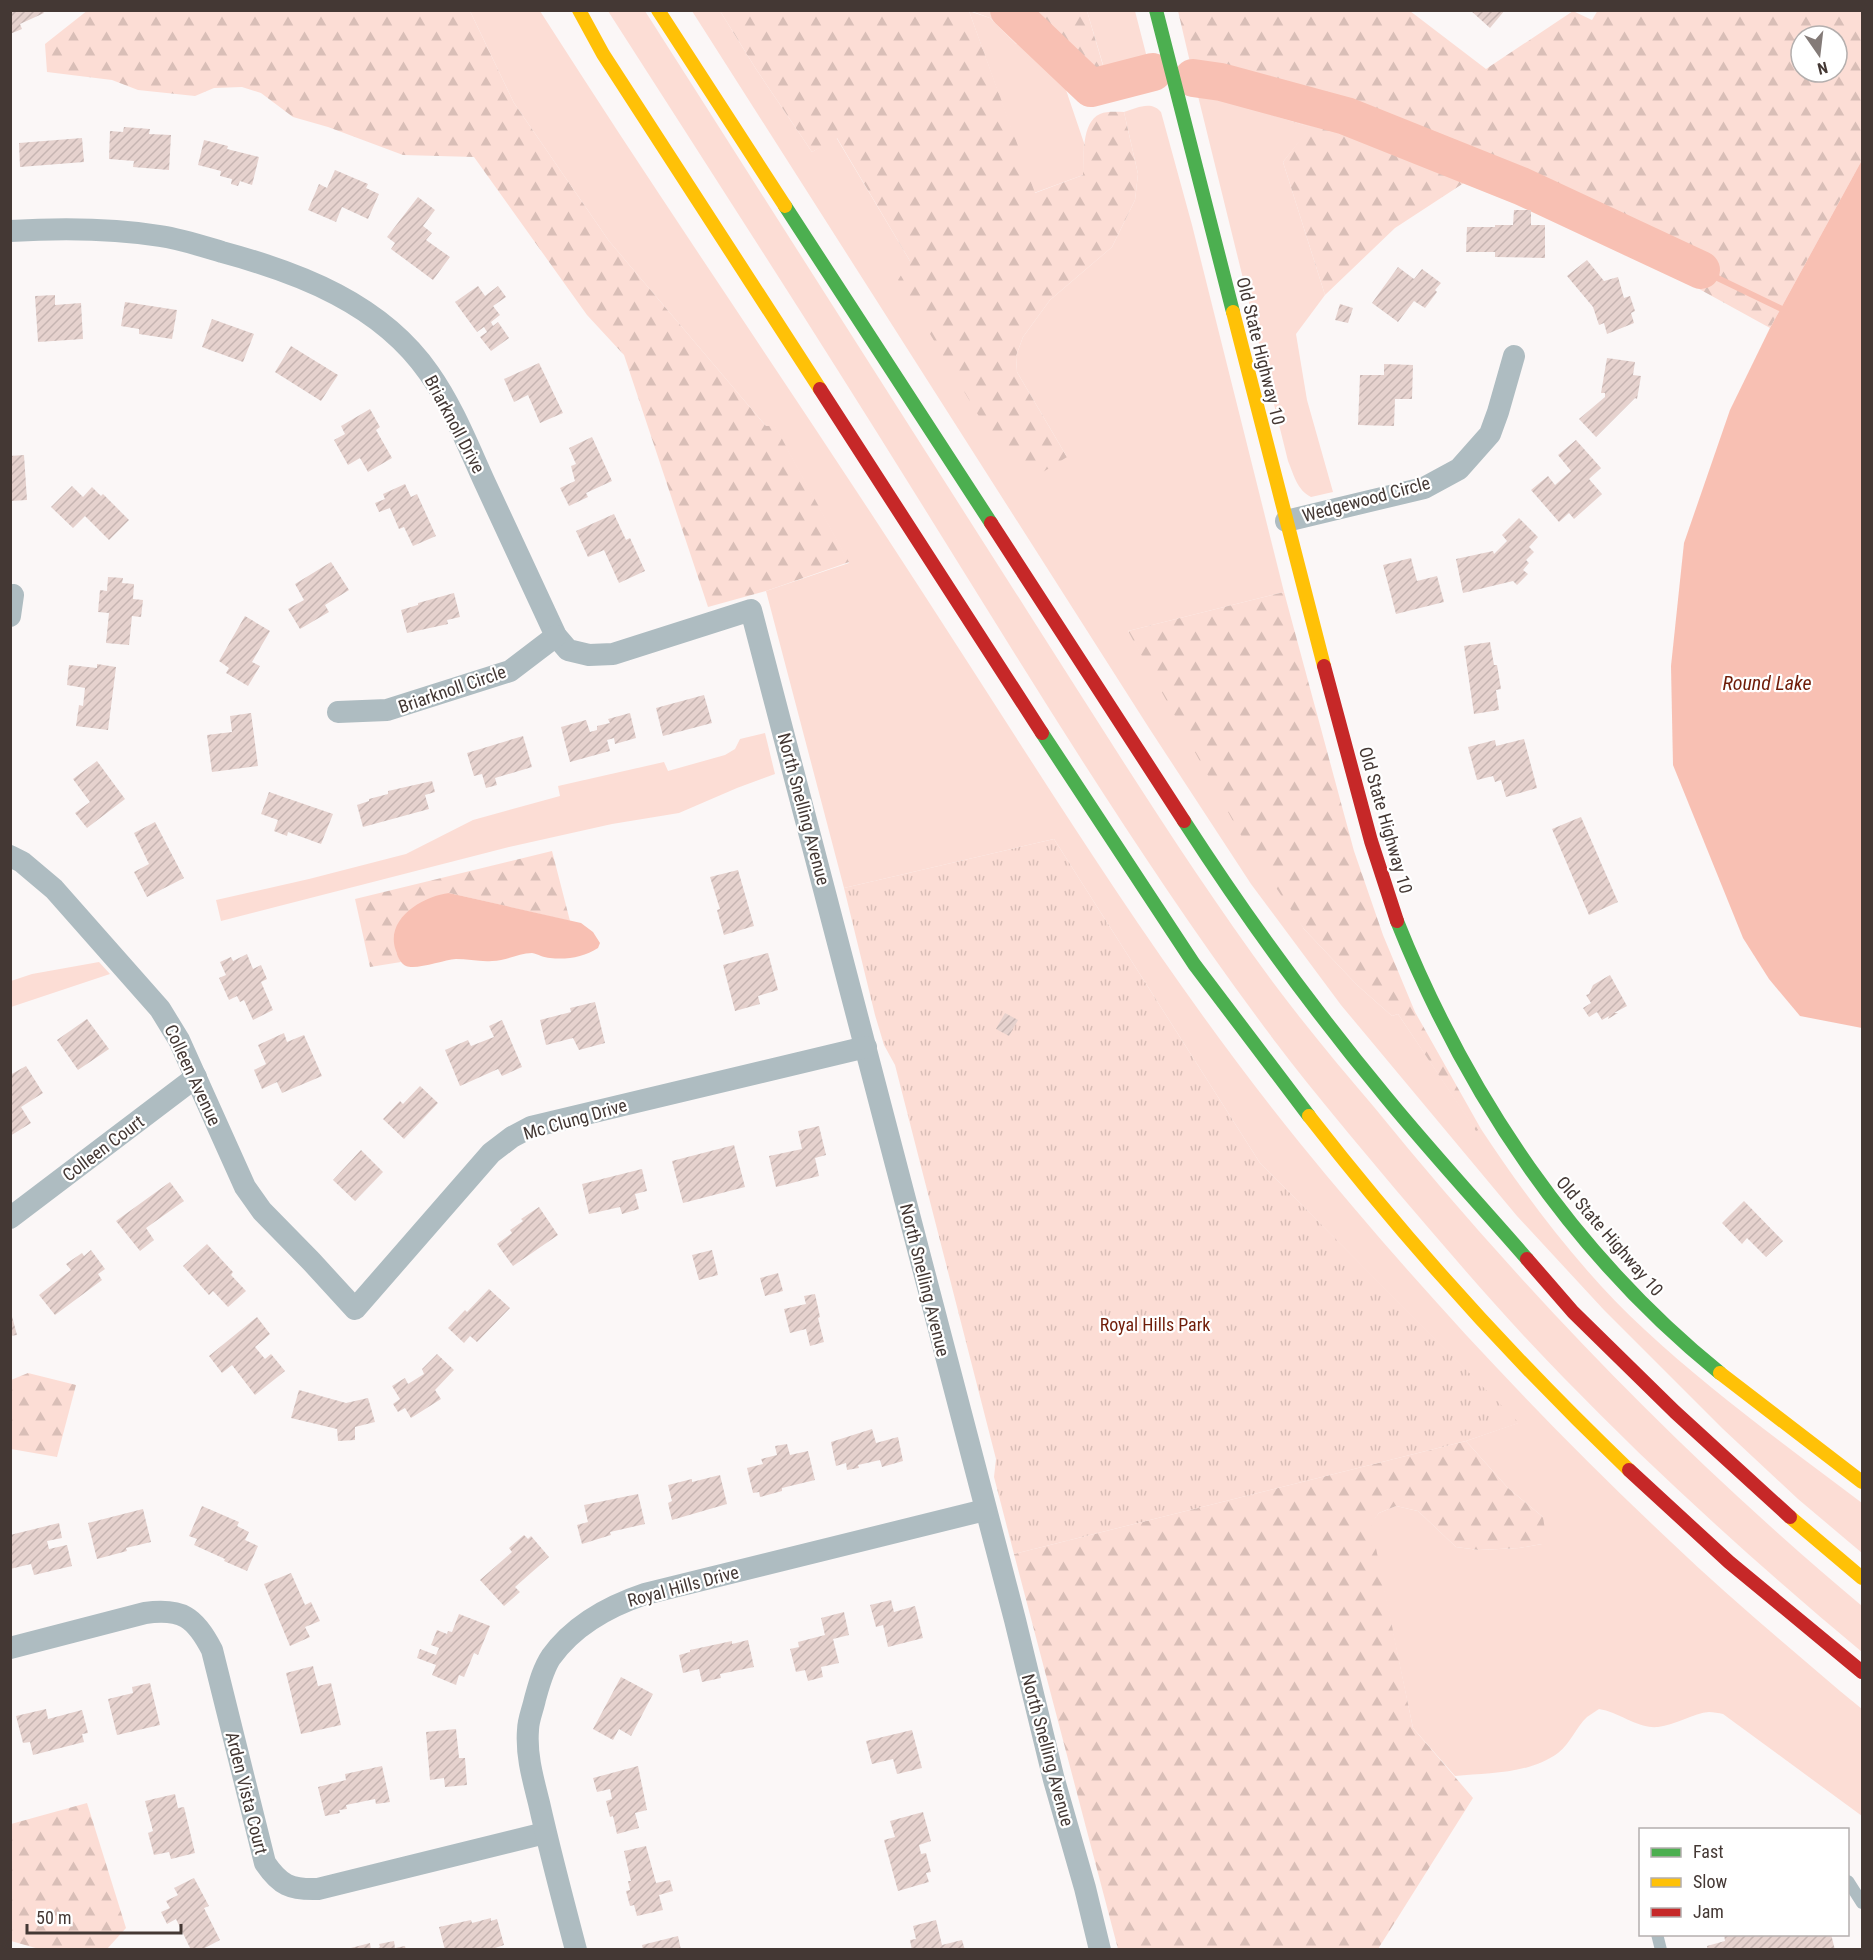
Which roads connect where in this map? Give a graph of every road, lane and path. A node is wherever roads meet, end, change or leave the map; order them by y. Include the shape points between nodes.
1 (579, 10) edge
2 (658, 10) edge
3 (1156, 10) edge
4 (10, 231) edge
5 (1514, 356) dead end
6 (1286, 521) junction
7 (751, 610) joint
8 (556, 636) junction
9 (338, 712) dead end
10 (10, 856) edge
11 (866, 1047) junction
12 (196, 1077) junction
13 (10, 1218) edge
14 (355, 1310) joint
15 (1863, 1482) edge
16 (985, 1510) junction
17 (1863, 1578) edge
18 (10, 1648) edge
19 (1863, 1672) edge
20 (545, 1833) junction
21 (1849, 1882) edge
22 (1863, 1903) edge
23 (576, 1950) edge
24 (1100, 1950) edge

1 - 19 main road via 622,84 1101,824 1195,964 1282,1082 1366,1189 1540,1381 1722,1555
2 - 17 main road via 1215,869 1299,987 1386,1097 1573,1312 1675,1412
3 - 6 main road, Old State Highway 10
4 - 8 street, Briarknoll Drive via 55,228 161,236 257,261 309,280 372,316 429,373 454,415
5 - 6 street, Wedgewood Circle via 1490,434 1459,469 1424,488
6 - 15 main road, Old State Highway 10 via 1360,803 1393,909 1421,980 1491,1110 1547,1192 1627,1288 1738,1387
7 - 8 street, Briarknoll Drive via 613,654 589,656 568,650
7 - 11 street, North Snelling Avenue
8 - 9 street, Briarknoll Circle via 510,671 387,711
10 - 12 street, Colleen Avenue via 54,889 160,1009
11 - 14 street, Mc Clung Drive via 531,1127 491,1153
11 - 16 street, North Snelling Avenue
12 - 13 street, Colleen Court
12 - 14 street, Colleen Avenue via 245,1187 262,1211
16 - 20 street, Royal Hills Drive via 645,1594 622,1602 581,1626 550,1658 528,1730 529,1758
16 - 24 street, North Snelling Avenue
18 - 20 street, Arden Vista Court via 145,1613 164,1611 192,1622 212,1650 265,1863 274,1877 288,1887 318,1889
20 - 23 street, Royal Hills Drive
21 - 22 lane

